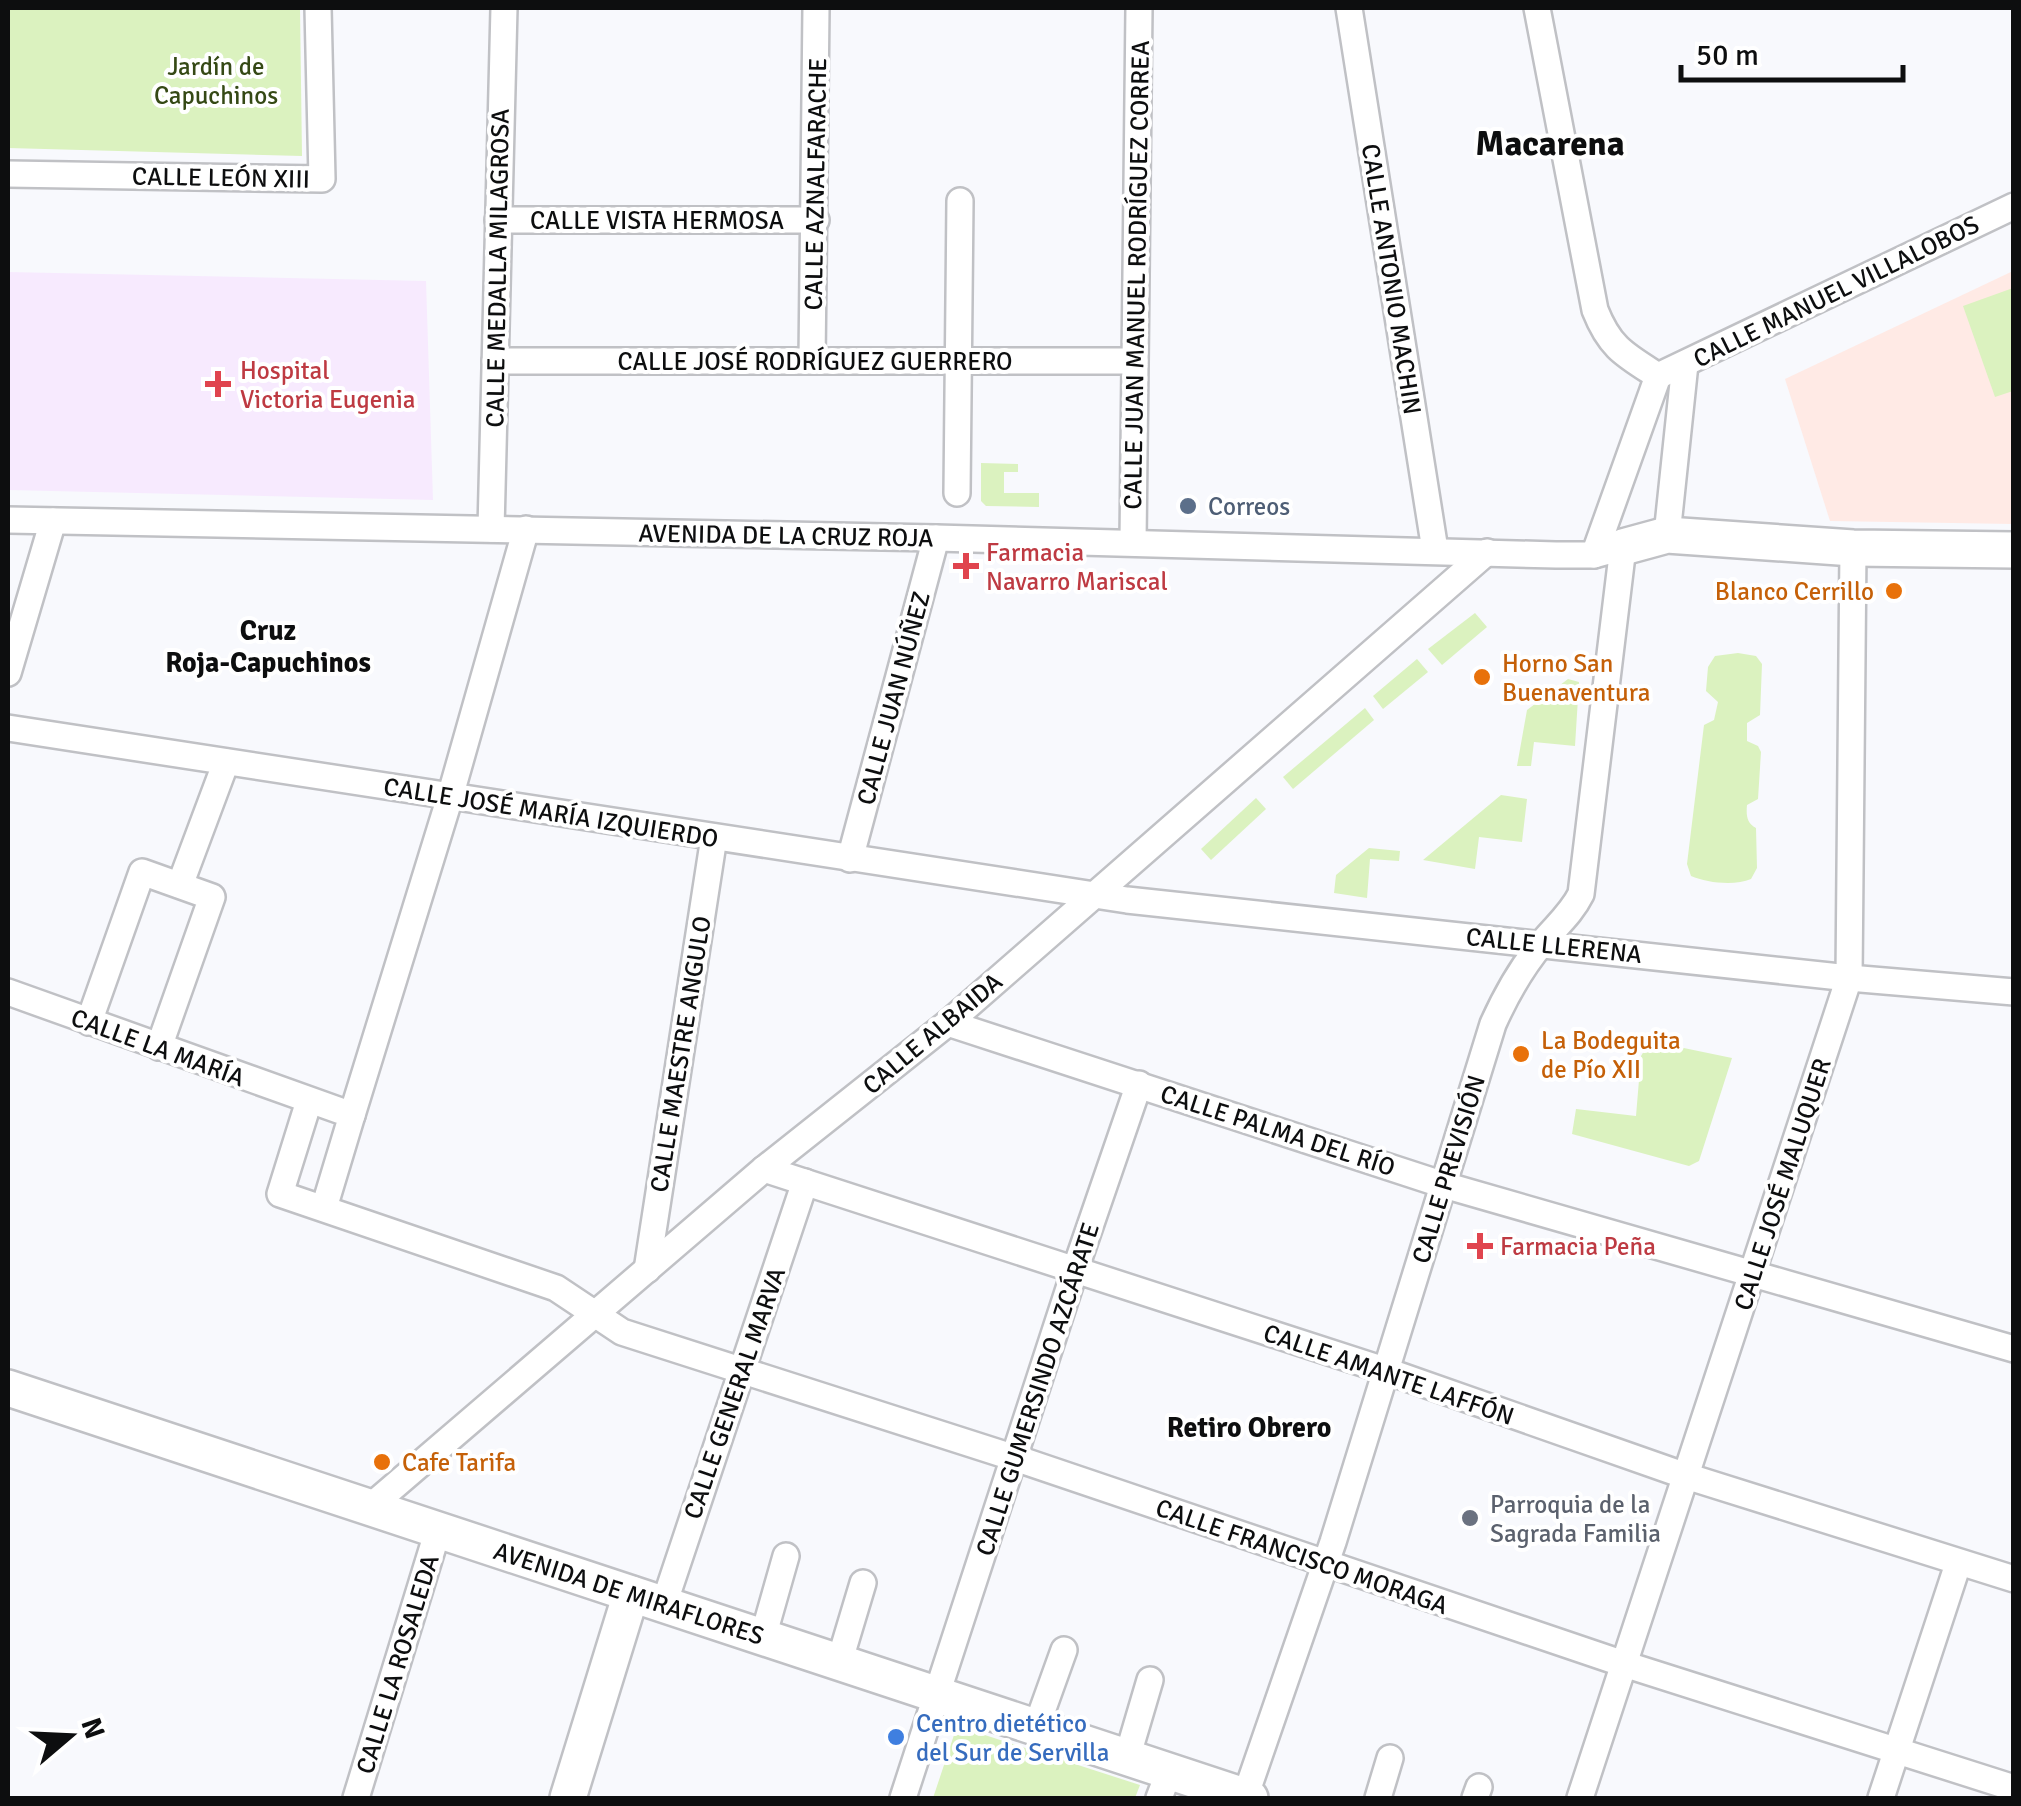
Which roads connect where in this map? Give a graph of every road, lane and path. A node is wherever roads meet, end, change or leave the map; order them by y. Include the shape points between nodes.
1 (318, 8) edge
2 (504, 8) edge
3 (816, 8) edge
4 (1139, 8) edge
5 (1349, 8) edge
6 (1537, 8) edge
7 (8, 174) edge
8 (960, 200) dead end
9 (2014, 206) edge
10 (498, 220) junction
11 (816, 220) junction
12 (812, 360) junction
13 (495, 361) junction
14 (959, 361) junction
15 (1135, 361) junction
16 (1684, 364) junction
17 (1658, 376) junction
18 (957, 493) dead end
19 (8, 520) edge
20 (53, 521) junction
21 (491, 529) junction
22 (526, 529) junction
23 (1667, 536) junction
24 (936, 538) junction
25 (1133, 542) junction
26 (1853, 548) junction
27 (1435, 550) junction
28 (2014, 550) edge
29 (1608, 551) junction
30 (1487, 552) junction
31 (8, 673) edge
32 (8, 728) edge
33 (226, 762) junction
34 (450, 796) junction
35 (714, 838) junction
36 (850, 858) junction
37 (180, 886) junction
38 (1095, 893) junction
39 (1541, 944) junction
40 (1850, 978) junction
41 (8, 992) edge
42 (2014, 992) edge
43 (89, 1022) junction
44 (948, 1023) junction
45 (160, 1048) junction
46 (1139, 1084) junction
47 (308, 1101) junction
48 (352, 1114) junction
49 (764, 1169) junction
50 (805, 1182) junction
51 (1444, 1186) junction
52 (324, 1208) junction
53 (646, 1270) junction
54 (1075, 1270) junction
55 (1752, 1275) junction
56 (595, 1314) junction
57 (2014, 1350) edge
58 (1384, 1370) junction
59 (741, 1372) junction
60 (8, 1388) edge
61 (1015, 1458) junction
62 (1686, 1476) junction
63 (370, 1507) junction
64 (438, 1530) junction
65 (786, 1556) dead end
66 (1324, 1564) junction
67 (1958, 1564) junction
68 (2014, 1579) edge
69 (864, 1582) dead end
70 (647, 1599) junction
71 (762, 1637) junction
72 (1064, 1650) dead end
73 (839, 1662) junction
74 (1624, 1664) junction
75 (1150, 1680) dead end
76 (936, 1695) junction
77 (1036, 1728) junction
78 (1896, 1752) junction
79 (1127, 1758) junction
80 (1390, 1758) dead end
81 (1164, 1785) edge
82 (2014, 1788) edge
83 (356, 1798) edge
84 (568, 1798) edge
85 (904, 1798) edge
86 (1248, 1798) edge
87 (1378, 1798) edge
88 (1580, 1798) edge
89 (1881, 1798) edge

1 - 7 street, CALLE LEÓN XIII via 322,179
2 - 10 street, CALLE MEDALLA MILAGROSA
3 - 11 street, CALLE AZNALFARACHE
4 - 15 street, CALLE JUAN MANUEL RODRÍGUEZ CORREA
5 - 27 street, CALLE ANTONIO MACHIN
6 - 17 street via 1595,310 1619,352
8 - 14 street
9 - 16 street, CALLE MANUEL VILLALOBOS
10 - 11 street, CALLE VISTA HERMOSA
10 - 13 street, CALLE MEDALLA MILAGROSA
11 - 12 street, CALLE AZNALFARACHE
12 - 13 street, CALLE JOSÉ RODRÍGUEZ GUERRERO
12 - 14 street, CALLE JOSÉ RODRÍGUEZ GUERRERO
13 - 21 street, CALLE MEDALLA MILAGROSA
14 - 15 street, CALLE JOSÉ RODRÍGUEZ GUERRERO
14 - 18 street
15 - 25 street, CALLE JUAN MANUEL RODRÍGUEZ CORREA
16 - 17 street, CALLE MANUEL VILLALOBOS
16 - 23 street
17 - 29 street, CALLE PREVISIÓN
19 - 20 street, AVENIDA DE LA CRUZ ROJA
20 - 21 street, AVENIDA DE LA CRUZ ROJA
20 - 31 street
21 - 22 street, AVENIDA DE LA CRUZ ROJA
22 - 24 street, AVENIDA DE LA CRUZ ROJA
22 - 34 street
23 - 26 street
23 - 29 street
24 - 25 street, AVENIDA DE LA CRUZ ROJA
24 - 36 street, CALLE JUAN NÚÑEZ
25 - 27 street, AVENIDA DE LA CRUZ ROJA
26 - 28 street
26 - 40 street, CALLE JOSÉ MALUQUER
27 - 30 street, AVENIDA DE LA CRUZ ROJA
29 - 30 street, AVENIDA DE LA CRUZ ROJA
29 - 39 street, CALLE PREVISIÓN via 1581,894
30 - 38 street, CALLE ALBAIDA
32 - 33 street, CALLE JOSÉ MARÍA IZQUIERDO
33 - 34 street, CALLE JOSÉ MARÍA IZQUIERDO
33 - 37 street
34 - 35 street, CALLE JOSÉ MARÍA IZQUIERDO
34 - 48 street
35 - 36 street, CALLE JOSÉ MARÍA IZQUIERDO
35 - 53 street, CALLE MAESTRE ANGULO
36 - 38 street, CALLE JOSÉ MARÍA IZQUIERDO
37 - 43 street via 142,872
37 - 45 street via 212,897
38 - 39 street, CALLE LLERENA
38 - 44 street, CALLE ALBAIDA
39 - 40 street, CALLE LLERENA
39 - 51 street, CALLE PREVISIÓN via 1493,1024
40 - 42 street, CALLE LLERENA
40 - 55 street, CALLE JOSÉ MALUQUER
41 - 43 street, CALLE LA MARÍA
43 - 45 street, CALLE LA MARÍA
44 - 46 street, CALLE PALMA DEL RÍO
44 - 49 street, CALLE ALBAIDA
45 - 47 street, CALLE LA MARÍA
46 - 51 street, CALLE PALMA DEL RÍO
46 - 54 street, CALLE GUMERSINDO AZCÁRATE
47 - 48 street, CALLE LA MARÍA
47 - 52 street, CALLE FRANCISCO MORAGA via 280,1194
48 - 52 street
49 - 50 street, CALLE AMANTE LAFFÓN
49 - 53 street, CALLE ALBAIDA
50 - 54 street, CALLE AMANTE LAFFÓN
50 - 59 street, CALLE GENERAL MARVA
51 - 55 street, CALLE PALMA DEL RÍO
51 - 58 street, CALLE PREVISIÓN
52 - 56 street, CALLE FRANCISCO MORAGA via 556,1288
53 - 56 street, CALLE ALBAIDA
54 - 58 street, CALLE AMANTE LAFFÓN
54 - 61 street, CALLE GUMERSINDO AZCÁRATE
55 - 57 street, CALLE PALMA DEL RÍO
55 - 62 street, CALLE JOSÉ MALUQUER
56 - 59 street, CALLE FRANCISCO MORAGA via 622,1332
56 - 63 street, CALLE ALBAIDA
58 - 62 street, CALLE AMANTE LAFFÓN
58 - 66 street, CALLE PREVISIÓN
59 - 61 street, CALLE FRANCISCO MORAGA
59 - 70 street, CALLE GENERAL MARVA
60 - 63 street, AVENIDA DE MIRAFLORES
61 - 66 street, CALLE FRANCISCO MORAGA
61 - 76 street, CALLE GUMERSINDO AZCÁRATE
62 - 67 street, CALLE AMANTE LAFFÓN
62 - 74 street, CALLE JOSÉ MALUQUER
63 - 64 street, AVENIDA DE MIRAFLORES
64 - 70 street, AVENIDA DE MIRAFLORES
64 - 83 street, CALLE LA ROSALEDA
65 - 71 street
66 - 74 street, CALLE FRANCISCO MORAGA
66 - 86 street, CALLE PREVISIÓN
67 - 68 street, CALLE AMANTE LAFFÓN
67 - 78 street
69 - 73 street
70 - 71 street, AVENIDA DE MIRAFLORES
70 - 84 street
71 - 73 street, AVENIDA DE MIRAFLORES
72 - 77 street
73 - 76 street, AVENIDA DE MIRAFLORES
74 - 78 street, CALLE FRANCISCO MORAGA
74 - 88 street, CALLE JOSÉ MALUQUER
75 - 79 street
76 - 77 street, AVENIDA DE MIRAFLORES
76 - 85 street, CALLE GUMERSINDO AZCÁRATE
77 - 79 street, AVENIDA DE MIRAFLORES
78 - 82 street, CALLE FRANCISCO MORAGA
78 - 89 street
79 - 81 street, AVENIDA DE MIRAFLORES
80 - 87 street
81 - 86 street, AVENIDA DE MIRAFLORES

